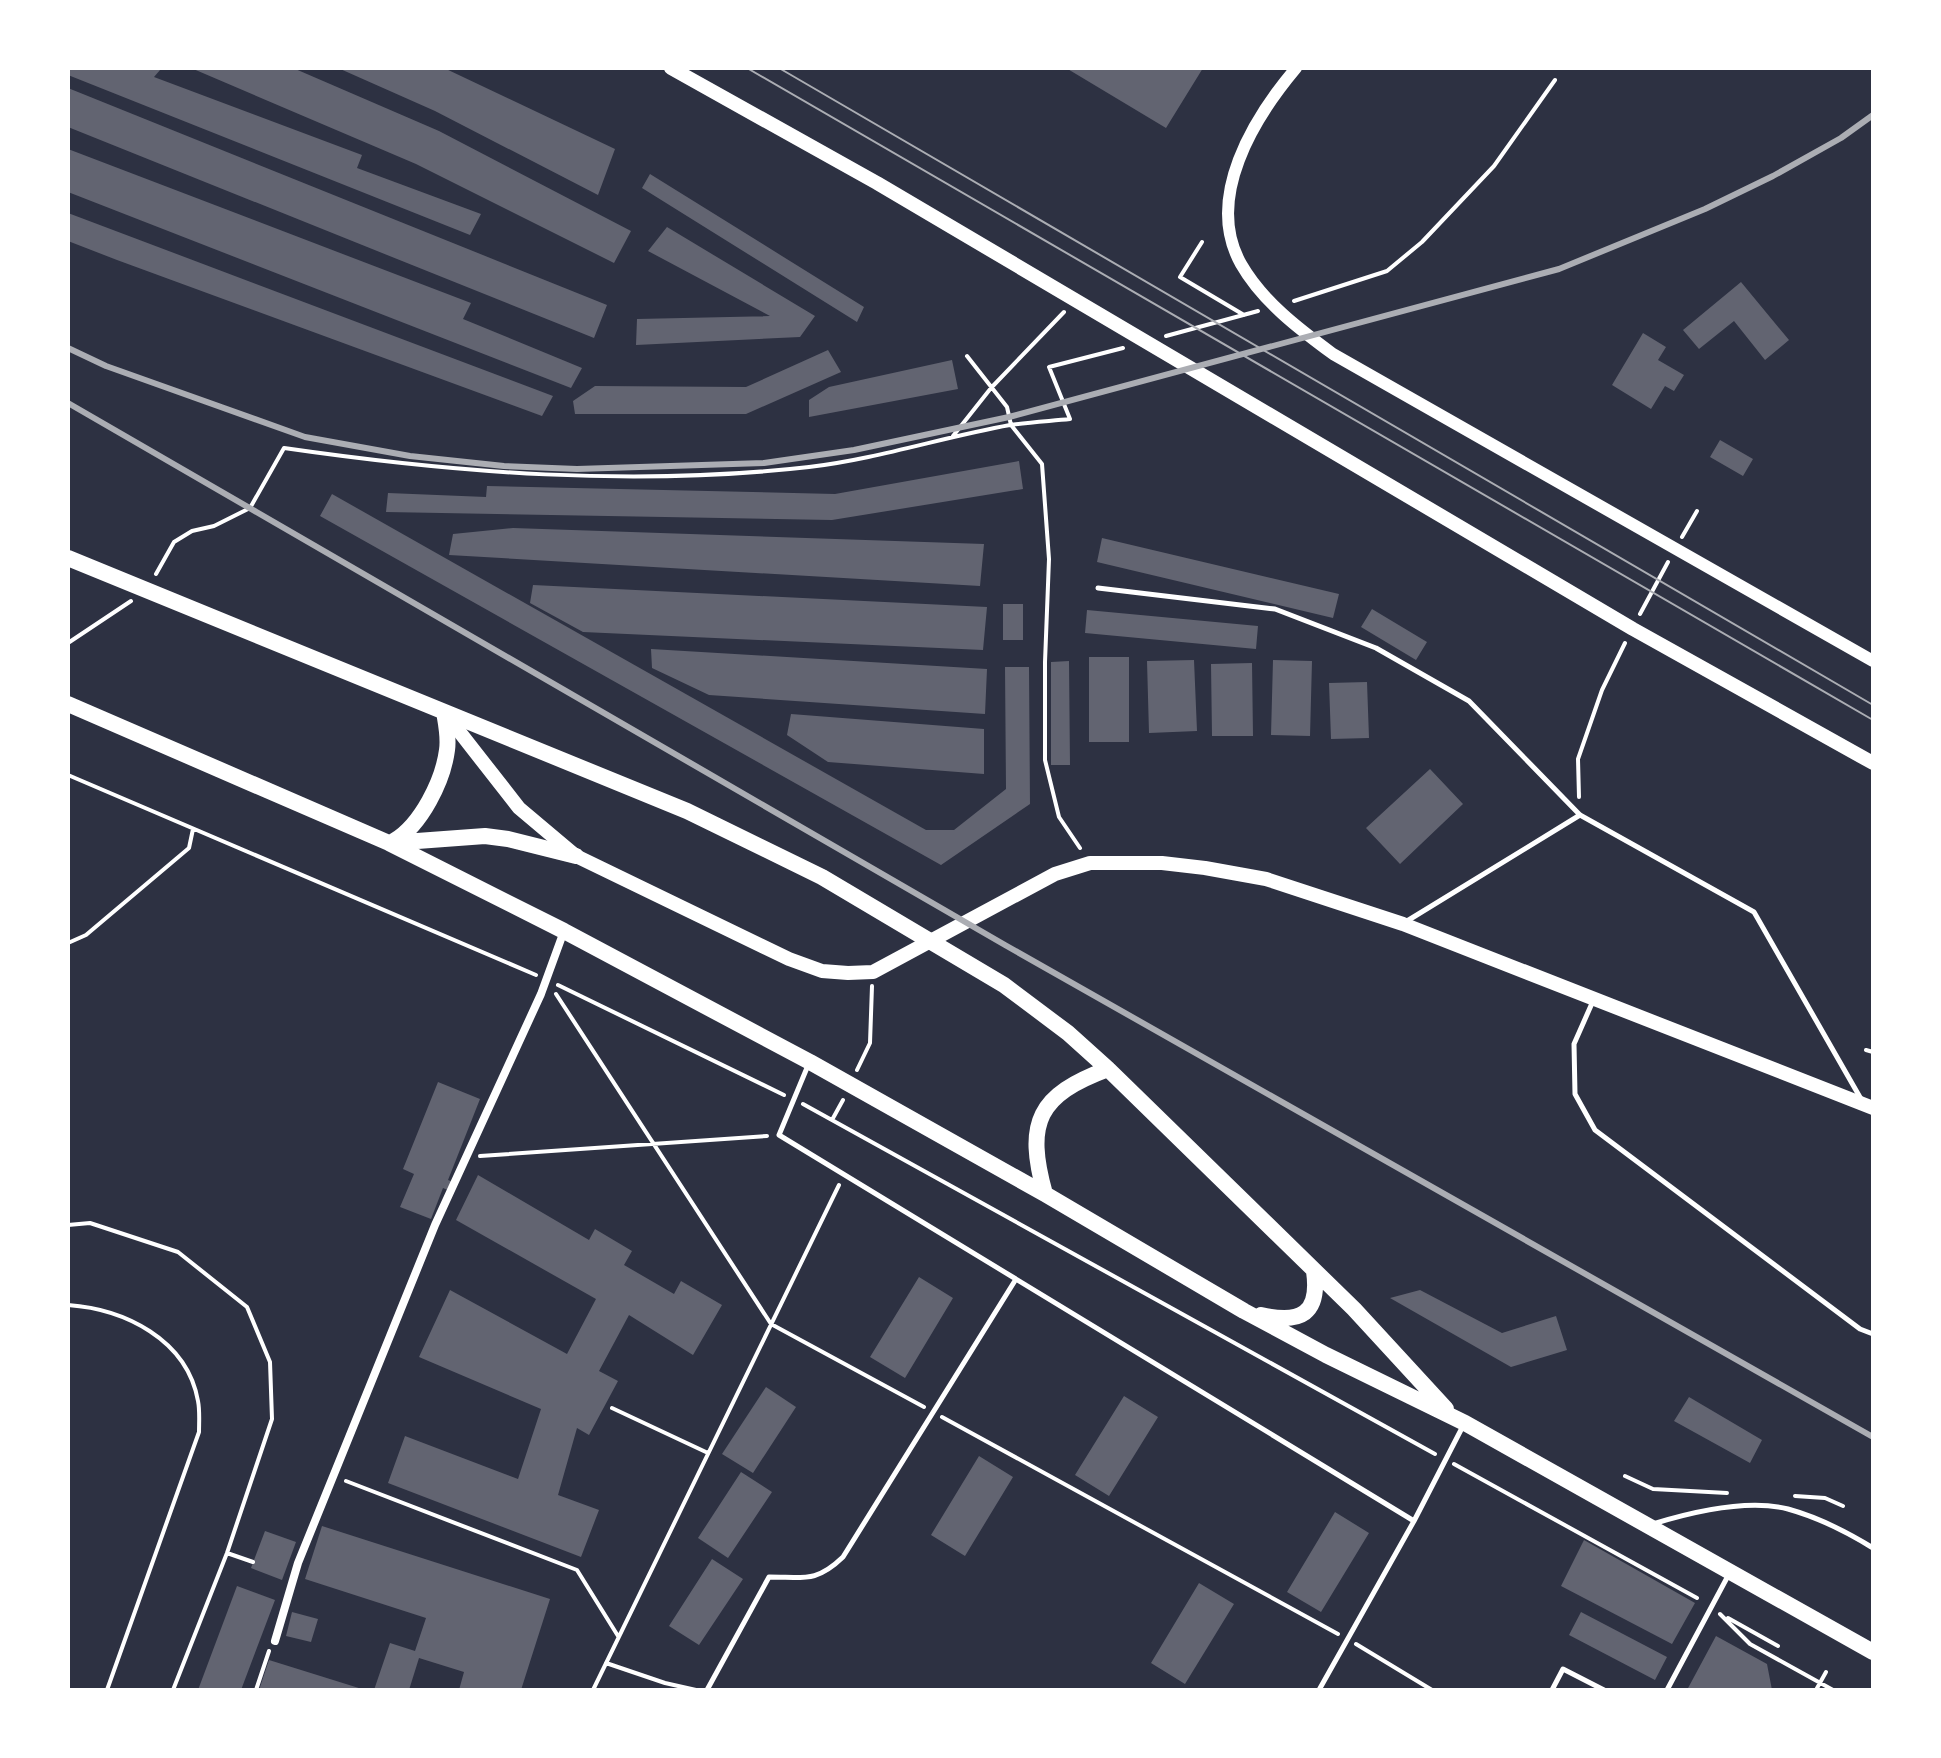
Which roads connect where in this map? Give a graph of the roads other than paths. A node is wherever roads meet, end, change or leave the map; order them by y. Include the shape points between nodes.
1 (671, 68) edge
2 (1296, 68) edge
3 (68, 558) edge
4 (1098, 588) dead end
5 (1873, 661) edge
6 (68, 704) edge
7 (444, 712) junction
8 (1873, 763) edge
9 (1580, 815) junction
10 (389, 843) junction
11 (576, 856) junction
12 (1403, 924) junction
13 (564, 931) junction
14 (1594, 1000) junction
15 (810, 1062) junction
16 (1108, 1069) junction
17 (1868, 1106) edge
18 (1045, 1194) junction
19 (1314, 1271) junction
20 (1016, 1279) junction
21 (1244, 1311) junction
22 (1873, 1334) edge
23 (1459, 1420) junction
24 (1414, 1521) junction
25 (1648, 1526) junction
26 (1873, 1548) edge
27 (1730, 1573) junction
28 (275, 1641) road end
29 (1873, 1652) edge
30 (707, 1690) edge
31 (1319, 1690) edge
32 (1552, 1690) edge
33 (1604, 1690) edge
34 (1667, 1690) edge

1 - 8 main road via 877,183 1633,629
2 - 5 street via 1259,117 1230,193 1228,217 1235,250 1267,299 1333,354
3 - 7 main road
4 - 9 lane via 1275,609 1376,648 1469,701
6 - 10 main road
7 - 10 main road via 447,752 431,796 409,832
7 - 11 main road via 519,808
7 - 16 main road via 687,811 822,877 1004,985
9 - 12 lane
9 - 17 lane via 1754,912
10 - 11 main road via 485,836
10 - 13 main road
11 - 12 main road via 822,971 873,972 1055,874 1090,863 1162,863 1234,872
12 - 14 main road
13 - 15 main road
13 - 28 street via 435,1225 298,1563
14 - 17 main road
14 - 22 lane via 1574,1044 1575,1094 1595,1130
15 - 18 main road
15 - 20 lane via 779,1135
16 - 18 main road via 1082,1078 1045,1109 1035,1150
16 - 19 main road
18 - 21 main road
19 - 21 main road via 1315,1297 1304,1314 1282,1318
19 - 23 main road
20 - 24 lane
20 - 30 lane via 843,1557 827,1573 810,1578 769,1577
21 - 23 main road
23 - 24 lane via 1446,1460
23 - 25 main road
24 - 31 lane
25 - 26 lane via 1691,1512 1786,1509
25 - 27 main road
27 - 29 main road
27 - 34 lane
32 - 33 lane via 1563,1669

